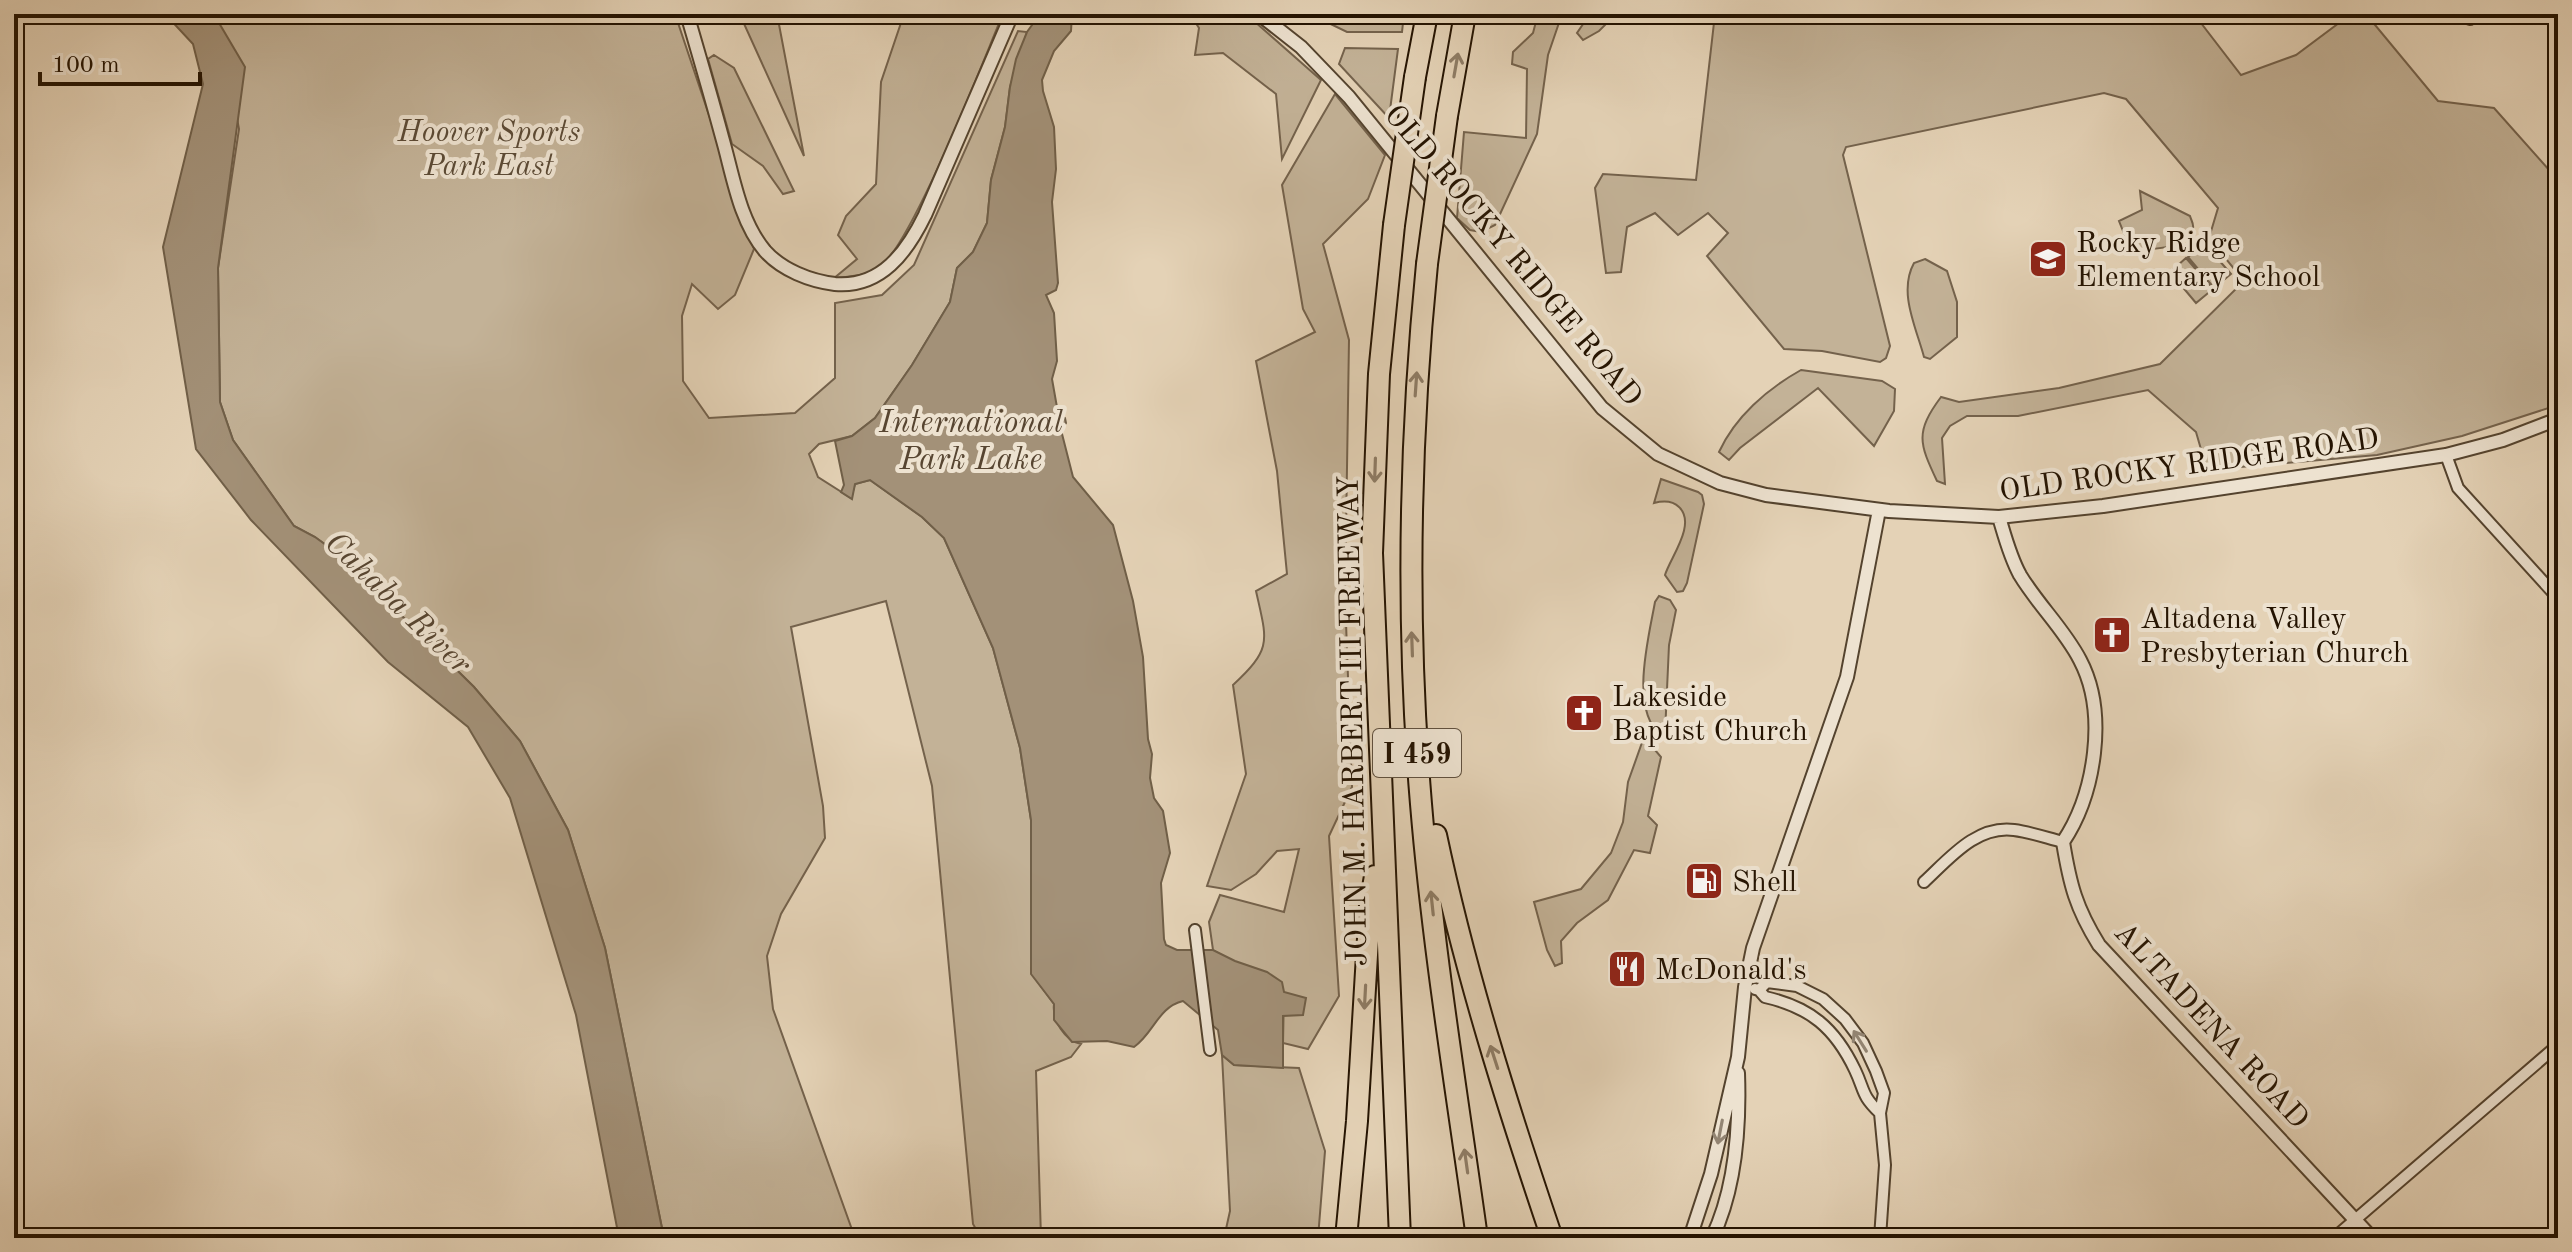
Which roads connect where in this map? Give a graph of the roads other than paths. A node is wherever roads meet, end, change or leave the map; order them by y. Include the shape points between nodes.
1 (687, 14) edge
2 (1012, 14) edge
3 (1259, 14) edge
4 (1427, 14) edge
5 (1465, 14) edge
6 (2558, 419) edge
7 (2446, 455) junction
8 (1879, 510) junction
9 (1999, 517) junction
10 (2558, 598) edge
11 (1416, 739) junction
12 (1382, 837) junction
13 (2063, 842) junction
14 (1924, 882) dead end
15 (1195, 930) dead end
16 (1745, 987) junction
17 (1759, 990) junction
18 (2558, 1045) edge
19 (1210, 1050) dead end
20 (1738, 1057) junction
21 (1880, 1113) junction
22 (2356, 1220) junction
23 (1346, 1238) edge
24 (1400, 1238) edge
25 (1477, 1238) edge
26 (1552, 1238) edge
27 (1690, 1238) edge
28 (1712, 1238) edge
29 (1880, 1238) edge
30 (2334, 1238) edge
31 (2372, 1238) edge

1 - 2 street via 735,185 756,238 786,268 848,285 879,274 910,243
3 - 8 street, OLD ROCKY RIDGE ROAD via 1334,80 1602,408 1636,438 1676,464 1740,490
4 -> 12 highway, JOHN M. HARBERT III FREEWAY / I 459, bridge via 1394,225 1379,374 1372,553
11 -> 5 highway, JOHN M. HARBERT III FREEWAY / I 459, bridge via 1410,594 1414,417 1427,264
6 - 7 street, OLD ROCKY RIDGE ROAD
7 - 9 street, OLD ROCKY RIDGE ROAD
7 - 10 street via 2458,488
8 - 9 street, OLD ROCKY RIDGE ROAD
8 - 16 street via 1847,677 1753,948
9 - 13 street via 2021,575 2066,636 2090,687 2096,736 2091,773
25 -> 11 highway, JOHN M. HARBERT III FREEWAY / I 459
26 -> 11 highway via 1475,998
12 -> 23 highway via 1370,905
12 - 24 highway, JOHN M. HARBERT III FREEWAY / I 459
13 - 14 street via 2011,829 1983,834 1969,840
13 - 22 street, ALTADENA ROAD via 2080,915 2099,945
15 - 19 street
16 - 17 street
16 - 20 street
17 - 21 street via 1765,997 1792,1003 1826,1027 1856,1072 1866,1100
21 -> 17 street via 1884,1093 1863,1043 1845,1019 1823,999 1797,986 1767,982
18 - 22 street
20 -> 27 street
20 - 28 street via 1734,1155
21 - 29 street via 1885,1165
22 - 30 street
22 - 31 street, ALTADENA ROAD

